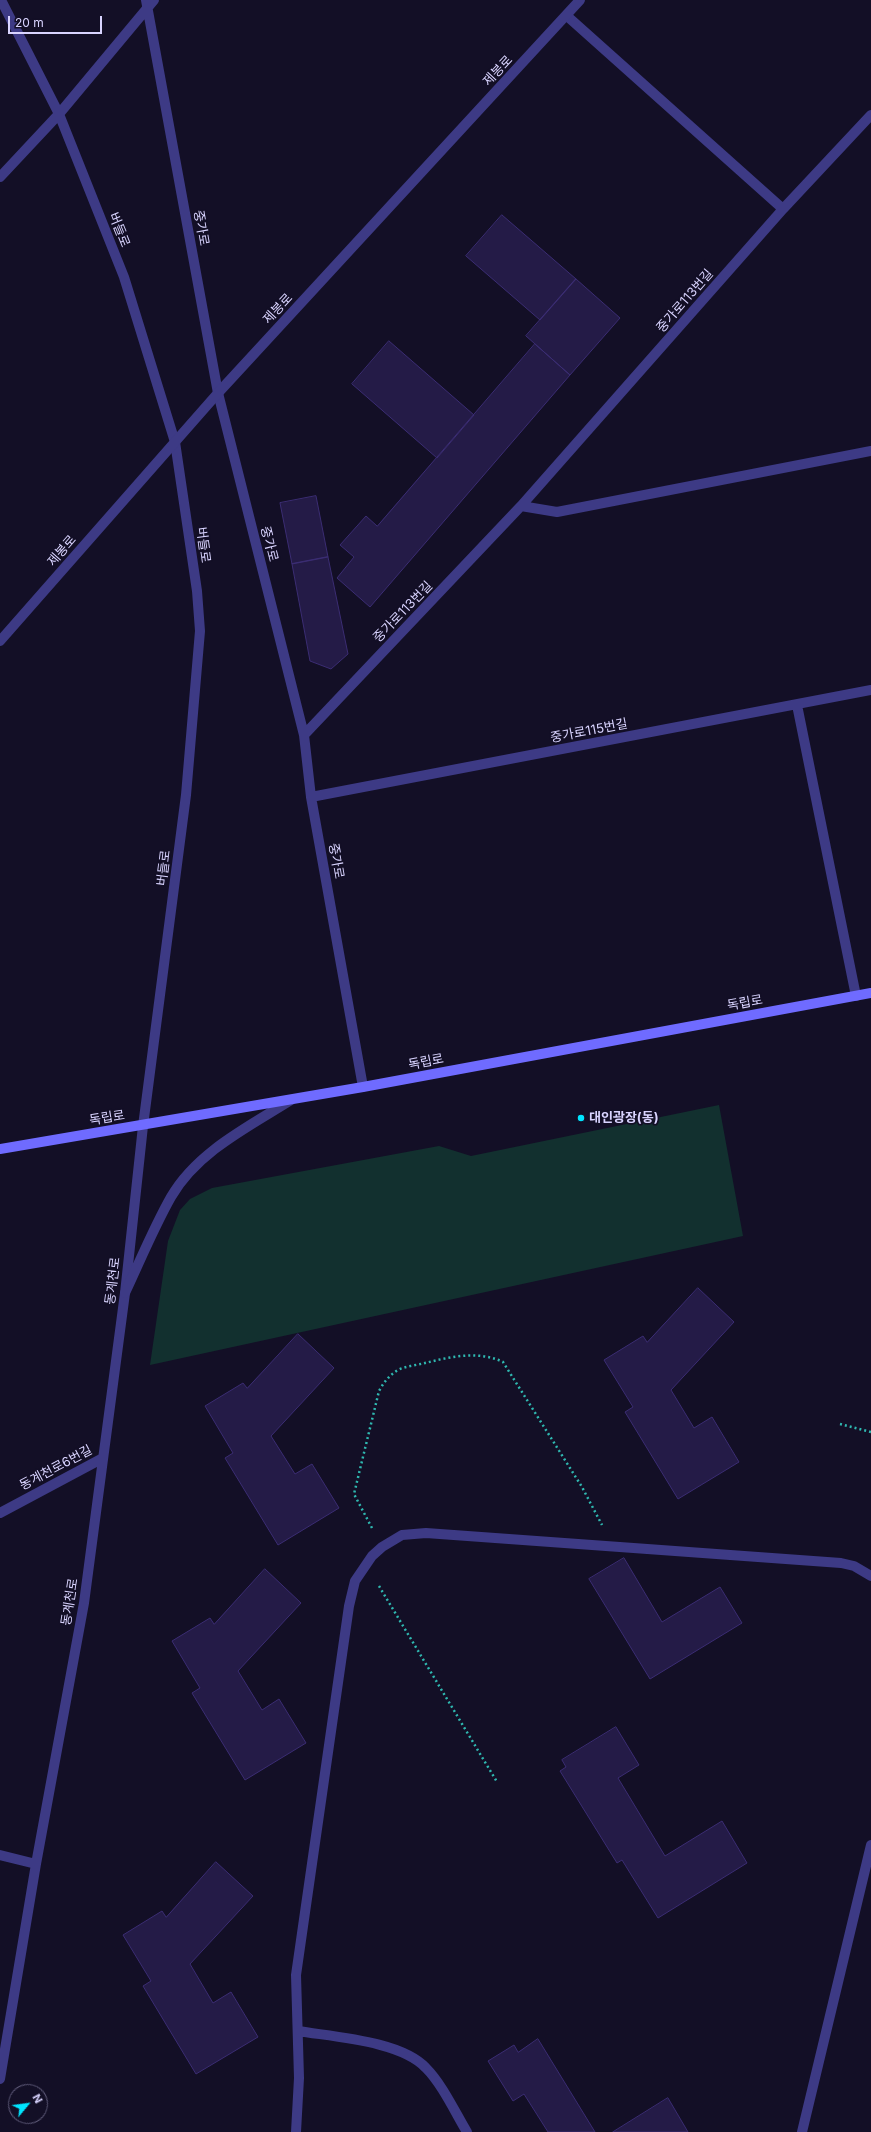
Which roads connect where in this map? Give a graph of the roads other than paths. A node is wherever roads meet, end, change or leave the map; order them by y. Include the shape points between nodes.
1 (1, 0) edge
2 (580, 0) edge
3 (149, 2) edge
4 (567, 16) junction
5 (59, 114) junction
6 (871, 115) edge
7 (0, 177) edge
8 (783, 209) junction
9 (218, 393) junction
10 (175, 442) junction
11 (871, 451) edge
12 (521, 506) junction
13 (0, 641) edge
14 (871, 690) edge
15 (797, 705) junction
16 (304, 735) junction
17 (311, 796) junction
18 (871, 993) edge
19 (856, 996) junction
20 (363, 1087) junction
21 (291, 1100) junction
22 (143, 1126) junction
23 (0, 1149) edge
24 (125, 1293) junction
25 (103, 1458) junction
26 (0, 1513) edge
27 (871, 1576) edge
28 (871, 1845) edge
29 (0, 1855) edge
30 (36, 1864) junction
31 (298, 2031) junction
32 (2, 2062) edge
33 (0, 2078) edge
34 (296, 2132) edge
35 (467, 2132) edge
36 (802, 2132) edge

1 - 5 street, 버들로
2 - 4 street, 제봉로
3 - 5 street
3 - 9 street, 중가로
4 - 8 street
4 - 9 street, 제봉로
5 - 7 street
5 - 10 street, 버들로 via 124,277
6 - 8 street, 중가로113번길
8 - 12 street, 중가로113번길
9 - 10 street, 제봉로
9 - 16 street, 중가로
10 - 13 street, 제봉로
10 - 22 street, 버들로 via 197,591 200,631 186,795
11 - 12 street via 558,512
12 - 16 street, 중가로113번길
14 - 15 street, 중가로115번길
15 - 17 street, 중가로115번길
15 - 19 street
16 - 17 street, 중가로
17 - 20 street, 중가로
18 - 19 main road, 독립로
19 - 20 main road, 독립로
20 - 21 main road, 독립로
21 - 22 main road, 독립로
21 - 24 street via 230,1138 188,1175 172,1196
22 - 23 main road, 독립로
22 - 24 street, 동계천로
24 - 25 street, 동계천로
25 - 26 street, 동계천로6번길
25 - 30 street, 동계천로 via 84,1603
27 - 31 street via 854,1566 841,1563 426,1532 402,1535 382,1547 355,1581 350,1606 296,1975
28 - 36 street
29 - 30 street
30 - 32 street, 동계천로
31 - 34 street
31 - 35 street via 393,2048 410,2056 434,2076
32 - 33 street, 동계천로

